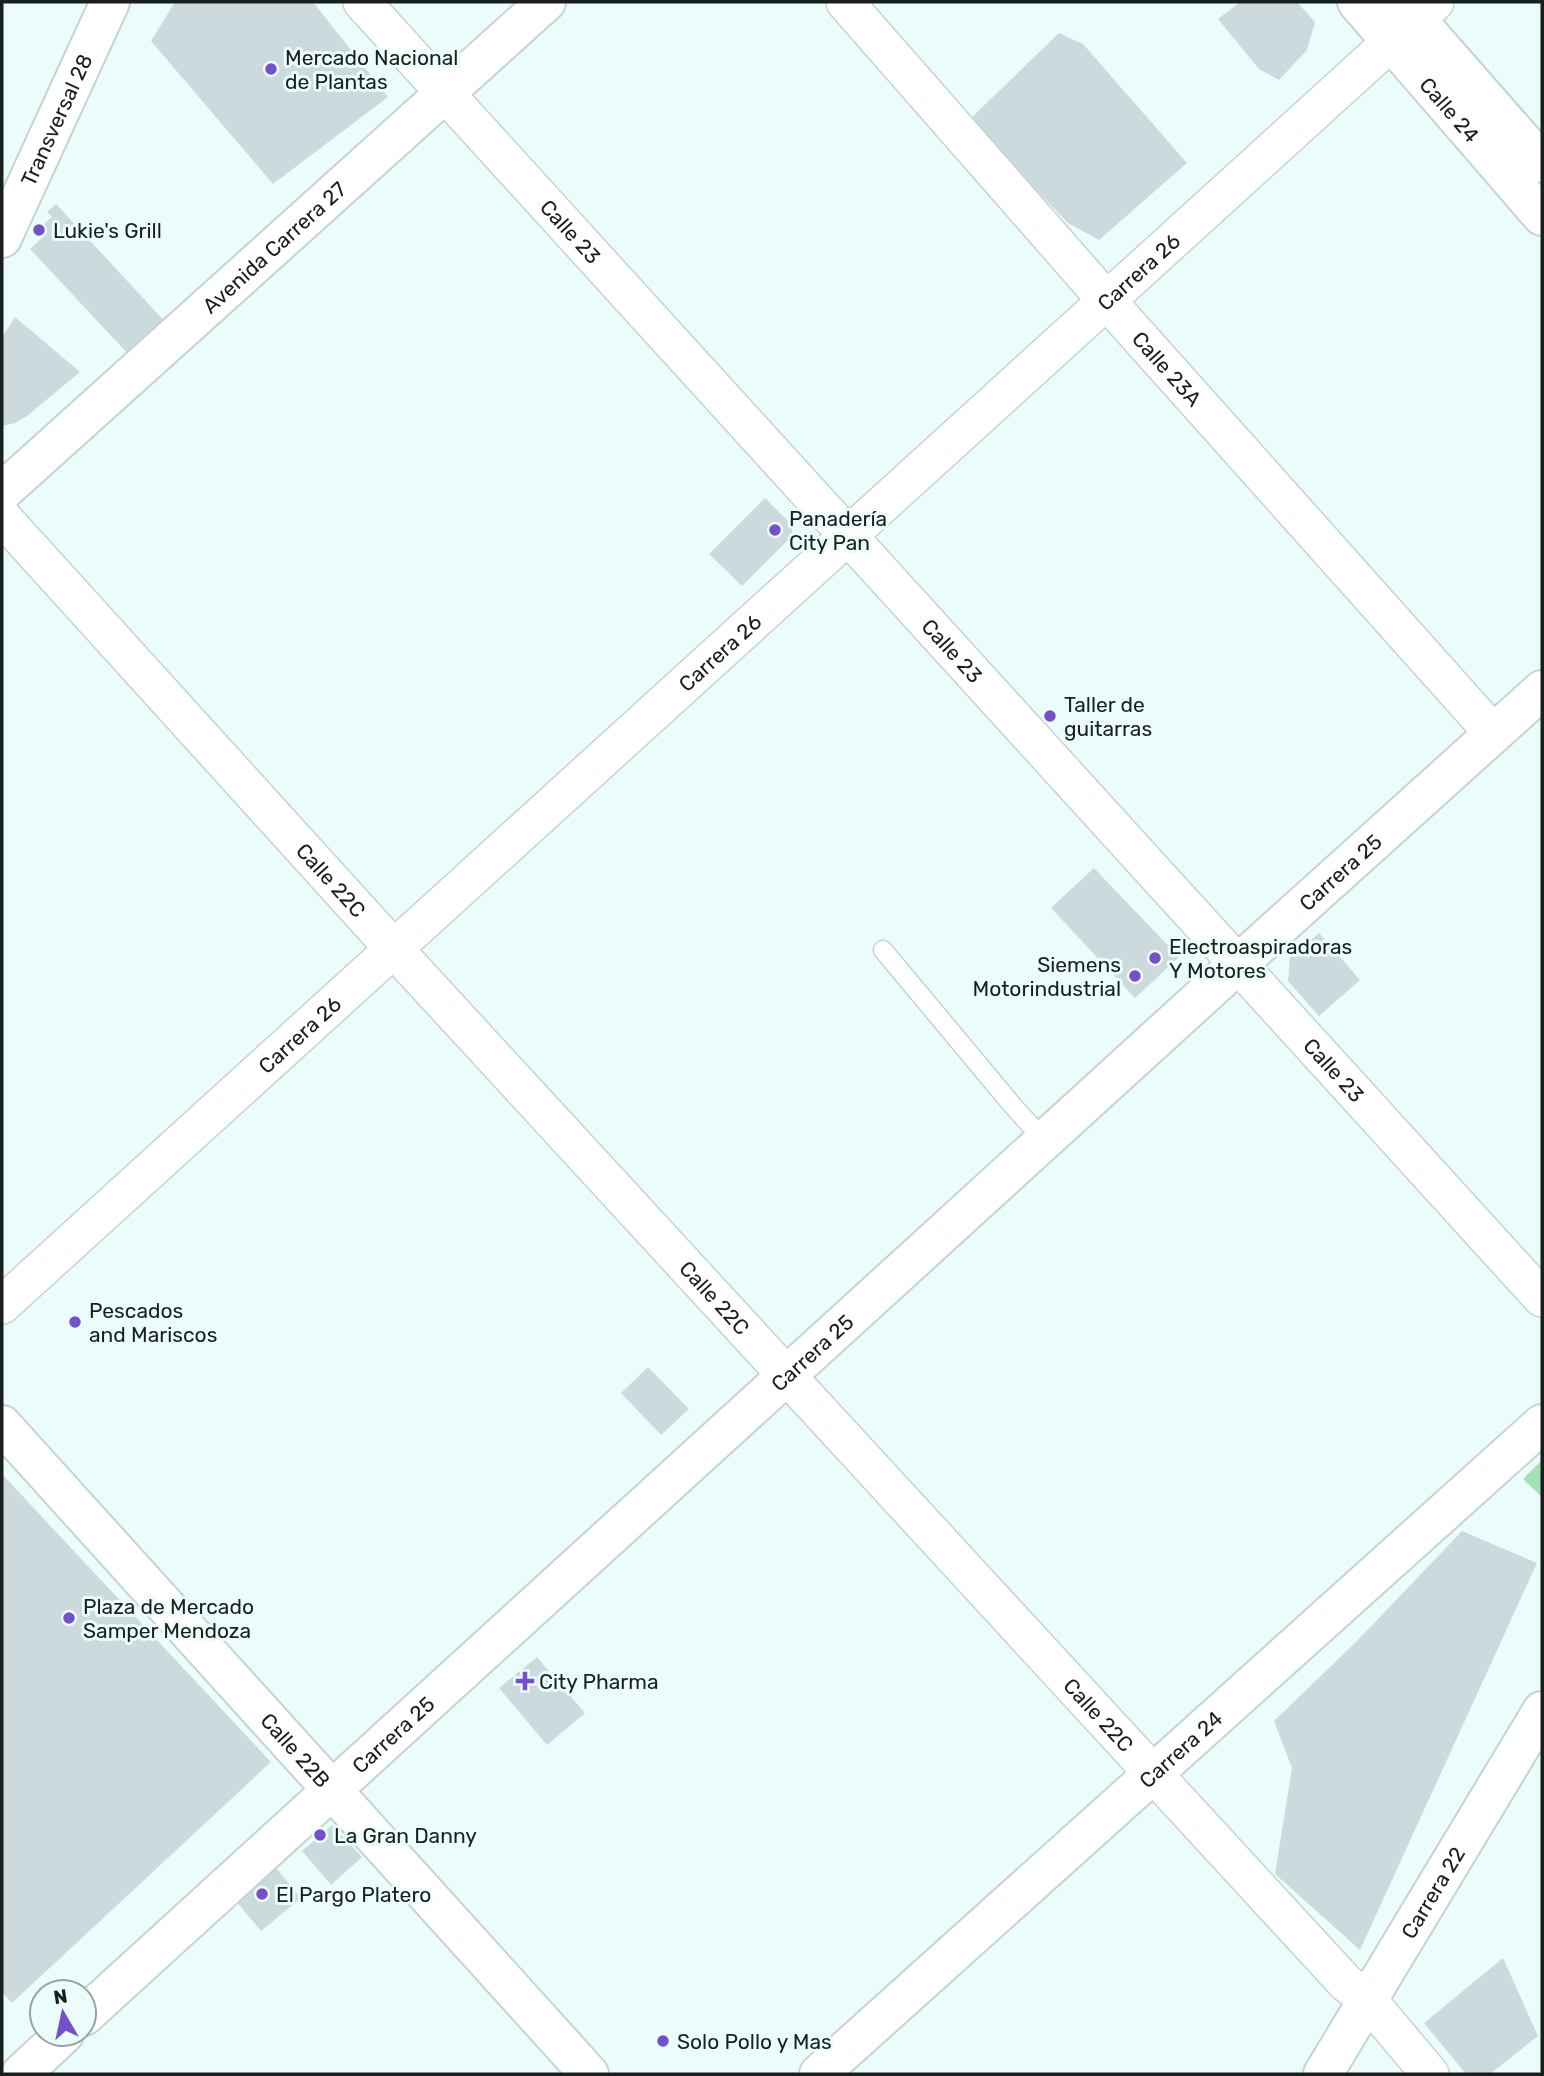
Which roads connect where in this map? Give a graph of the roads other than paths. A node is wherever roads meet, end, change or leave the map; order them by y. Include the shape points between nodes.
1 (110, 2) edge
2 (362, 2) edge
3 (546, 2) edge
4 (845, 2) edge
5 (1357, 2) edge
6 (1411, 16) edge
7 (446, 94) junction
8 (1542, 163) edge
9 (1542, 216) edge
10 (2, 238) edge
11 (1107, 301) junction
12 (2, 492) edge
13 (2, 517) edge
14 (848, 536) junction
15 (1542, 690) edge
16 (1494, 734) junction
17 (394, 949) junction
18 (883, 950) dead end
19 (1238, 964) junction
20 (1045, 1140) junction
21 (1542, 1298) edge
22 (2, 1305) edge
23 (787, 1375) junction
24 (1542, 1424) edge
25 (2, 1425) edge
26 (1542, 1711) edge
27 (1154, 1773) junction
28 (331, 1790) junction
29 (1367, 1999) junction
30 (98, 2003) edge
31 (49, 2048) edge
32 (20, 2074) edge
33 (589, 2074) edge
34 (819, 2074) edge
35 (1323, 2074) edge
36 (1430, 2074) edge

1 - 10 street, Transversal 28
2 - 7 street, Calle 23
3 - 7 street, Avenida Carrera 27
4 - 11 street, Calle 23A
5 - 6 street, Calle 24
6 - 8 street, Calle 24
6 - 9 street, Calle 24
6 - 11 street, Carrera 26
7 - 12 street, Avenida Carrera 27
7 - 14 street, Calle 23
11 - 14 street, Carrera 26
11 - 16 street, Calle 23A
13 - 17 street, Calle 22C
14 - 17 street, Carrera 26
14 - 19 street, Calle 23
15 - 16 street, Carrera 25
16 - 19 street, Carrera 25
17 - 22 street, Carrera 26
17 - 23 street, Calle 22C
18 - 20 lane
19 - 20 street, Carrera 25
19 - 21 street, Calle 23
20 - 23 street, Carrera 25
23 - 27 street, Calle 22C
23 - 28 street, Carrera 25
24 - 27 street, Carrera 24
25 - 28 street, Calle 22B
26 - 29 street, Carrera 22
27 - 29 street, Calle 22C via 1346,1983
27 - 34 street, Carrera 24
28 - 30 street, Carrera 25
28 - 33 street, Calle 22B
29 - 35 street, Carrera 22
29 - 36 street, Calle 22C
31 - 32 street

